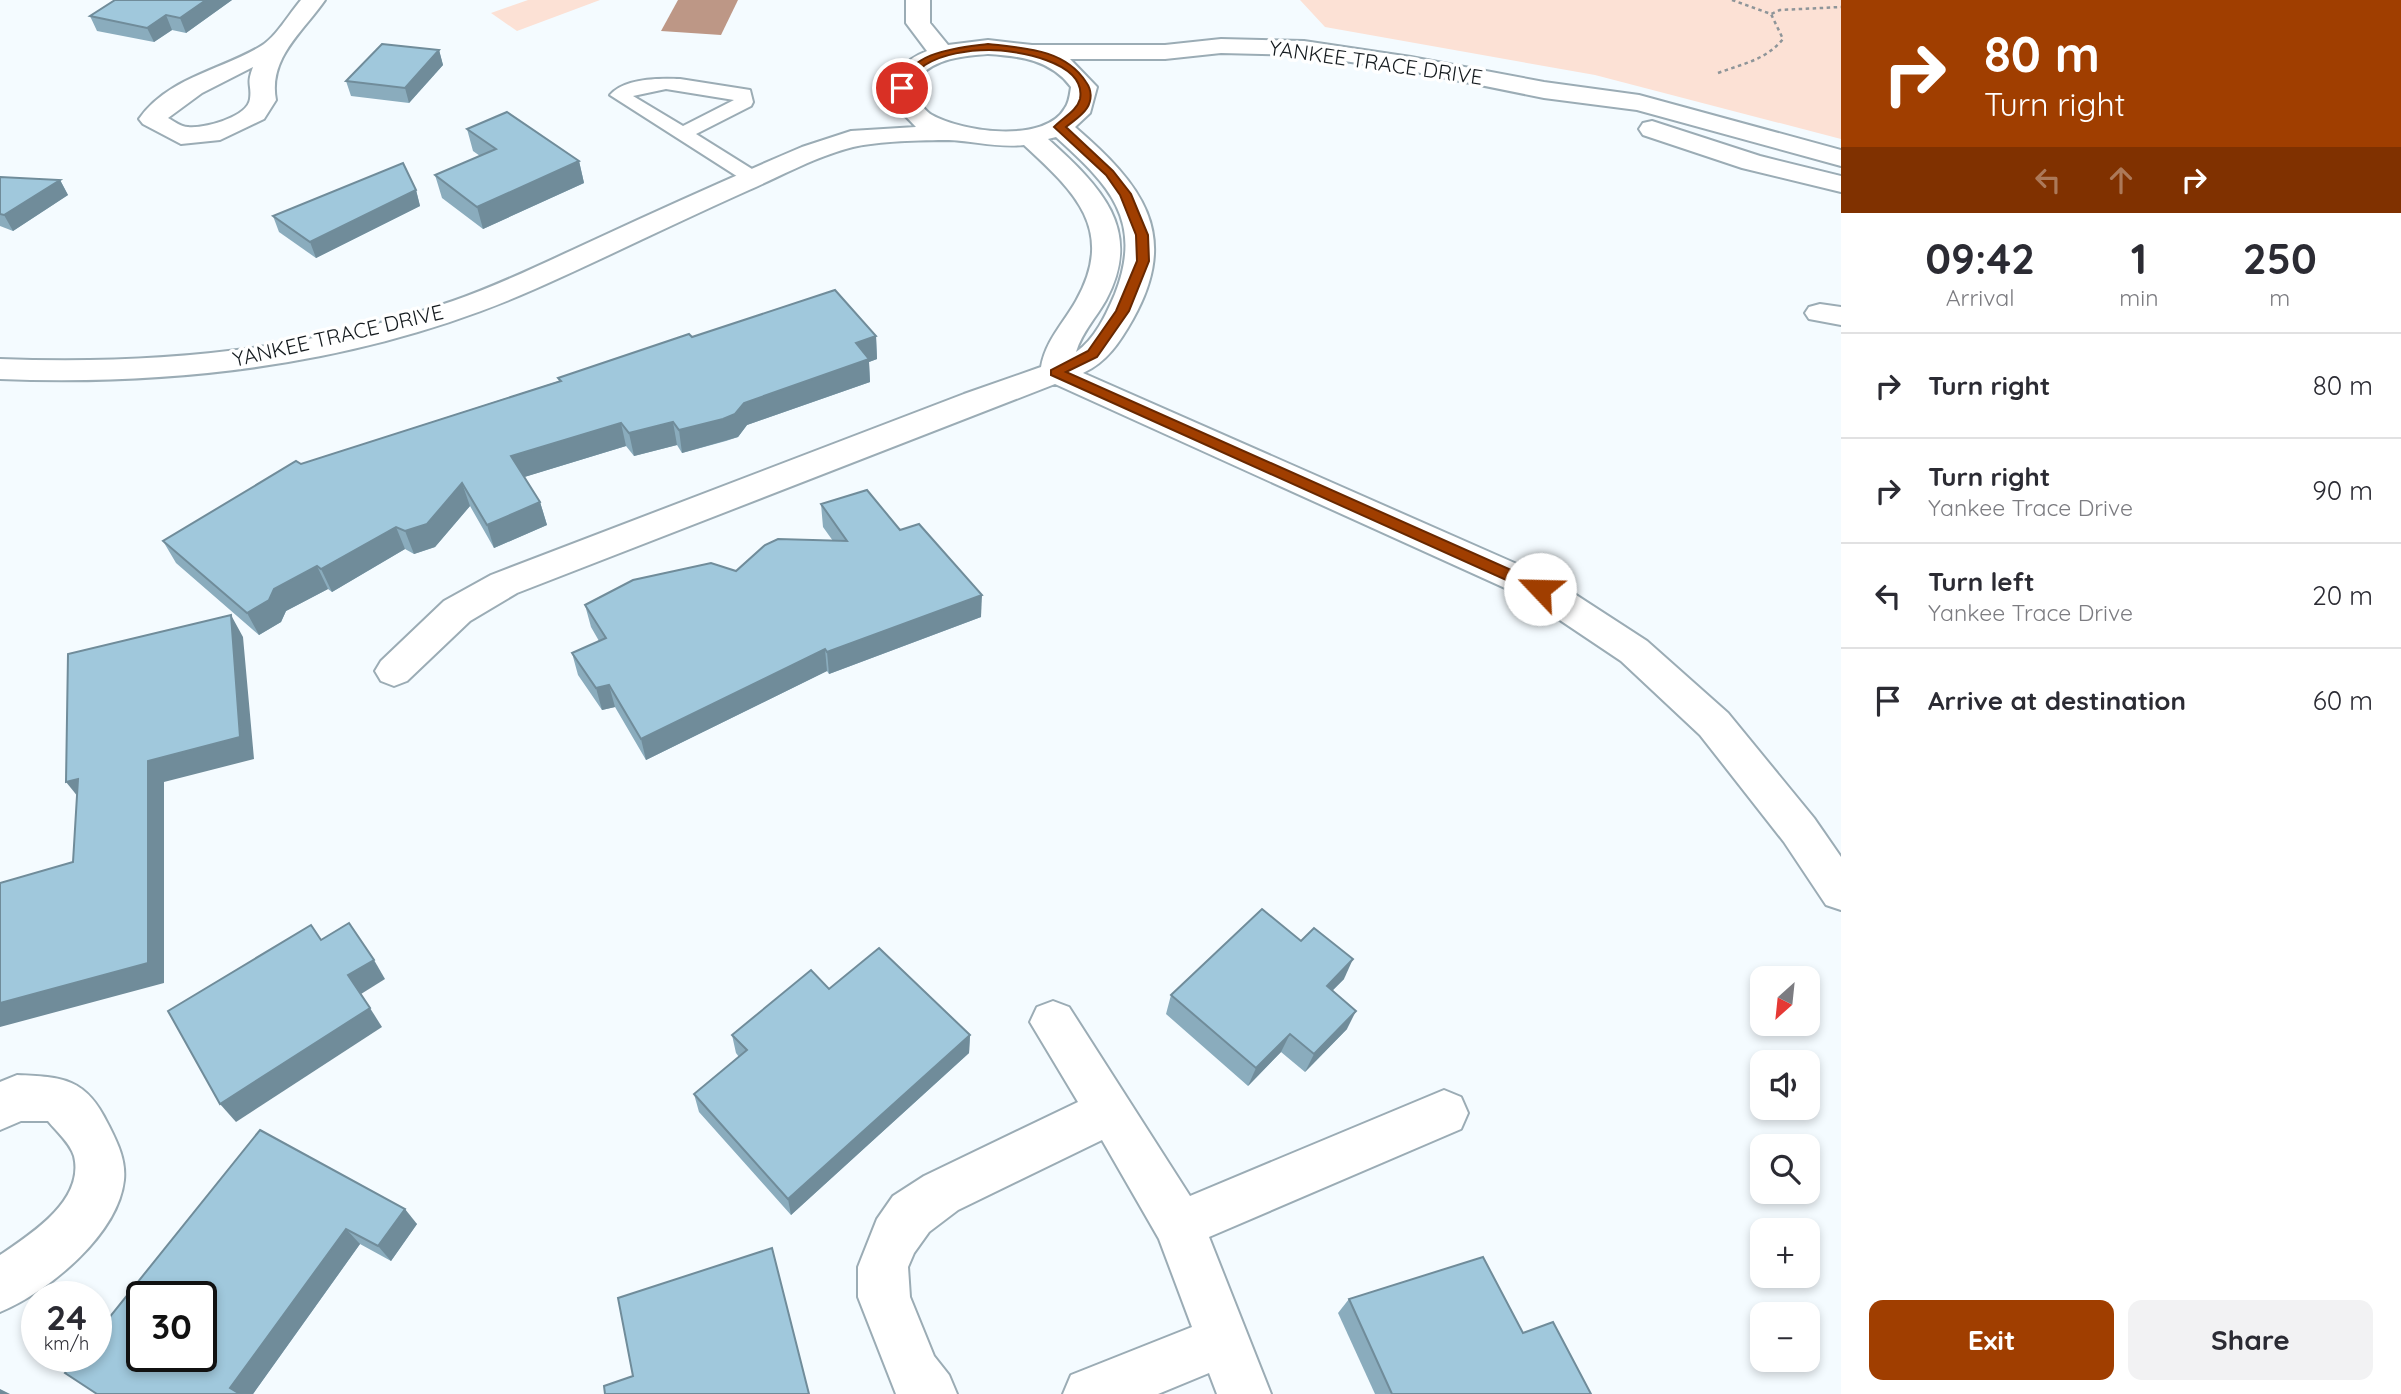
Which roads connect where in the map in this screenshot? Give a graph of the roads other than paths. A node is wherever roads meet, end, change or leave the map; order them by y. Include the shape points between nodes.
1 (313, 0) edge
2 (918, 0) edge
3 (272, 50) junction
4 (1033, 52) junction
5 (1165, 52) junction
6 (943, 53) junction
7 (1084, 87) junction
8 (1544, 90) junction
9 (888, 102) junction
10 (1060, 127) junction
11 (948, 133) junction
12 (682, 134) junction
13 (1030, 137) junction
14 (851, 139) junction
15 (1841, 158) edge
16 (753, 178) junction
17 (1841, 184) edge
18 (0, 369) edge
19 (1056, 373) junction
20 (394, 671) dead end
21 (1841, 892) edge
22 (1053, 1022) dead end
23 (0, 1107) edge
24 (1111, 1111) junction
25 (1444, 1113) dead end
26 (1179, 1225) junction
27 (0, 1286) edge
28 (1225, 1341) junction
29 (930, 1394) edge
30 (1090, 1394) edge
31 (1244, 1394) edge

1 - 3 street
2 - 6 street via 915,19
3 - 3 street via 206,79 169,101 152,119 181,136 220,132 255,114 263,100 260,83
4 - 5 street, YANKEE TRACE DRIVE
4 - 6 street, YANKEE TRACE DRIVE via 988,47
4 - 7 street, YANKEE TRACE DRIVE via 1075,73
5 - 7 street, YANKEE TRACE DRIVE
5 - 8 street, YANKEE TRACE DRIVE via 1221,46 1304,48
6 - 9 street, YANKEE TRACE DRIVE via 908,74
7 - 10 street, YANKEE TRACE DRIVE via 1082,108
8 - 15 street, YANKEE TRACE DRIVE via 1664,108
8 - 17 street, YANKEE TRACE DRIVE via 1739,158
9 - 11 street, YANKEE TRACE DRIVE via 903,101 927,125
9 - 14 street, YANKEE TRACE DRIVE
10 - 13 street, YANKEE TRACE DRIVE
10 - 19 street via 1110,173 1125,194 1142,235 1143,261 1123,311 1093,354
11 - 13 street, YANKEE TRACE DRIVE via 1003,140
11 - 14 street, YANKEE TRACE DRIVE
12 - 12 lane via 650,115 619,95 643,84 668,83 743,94 744,102
12 - 16 lane
13 - 19 street via 1088,193 1107,233 1109,255 1103,279 1060,344
14 - 16 street, YANKEE TRACE DRIVE
16 - 18 street, YANKEE TRACE DRIVE via 536,278 447,312 380,331 181,368 112,372
19 - 20 street via 504,584 457,611
19 - 21 street via 1540,589 1634,651 1714,724 1799,830
22 - 24 street
23 - 27 street via 17,1098 59,1099 82,1119 100,1157 98,1194 72,1232
24 - 26 street
24 - 29 street via 941,1193 911,1214 895,1237 883,1267 884,1297 915,1375
25 - 26 street
26 - 28 street
28 - 30 street
28 - 31 street

